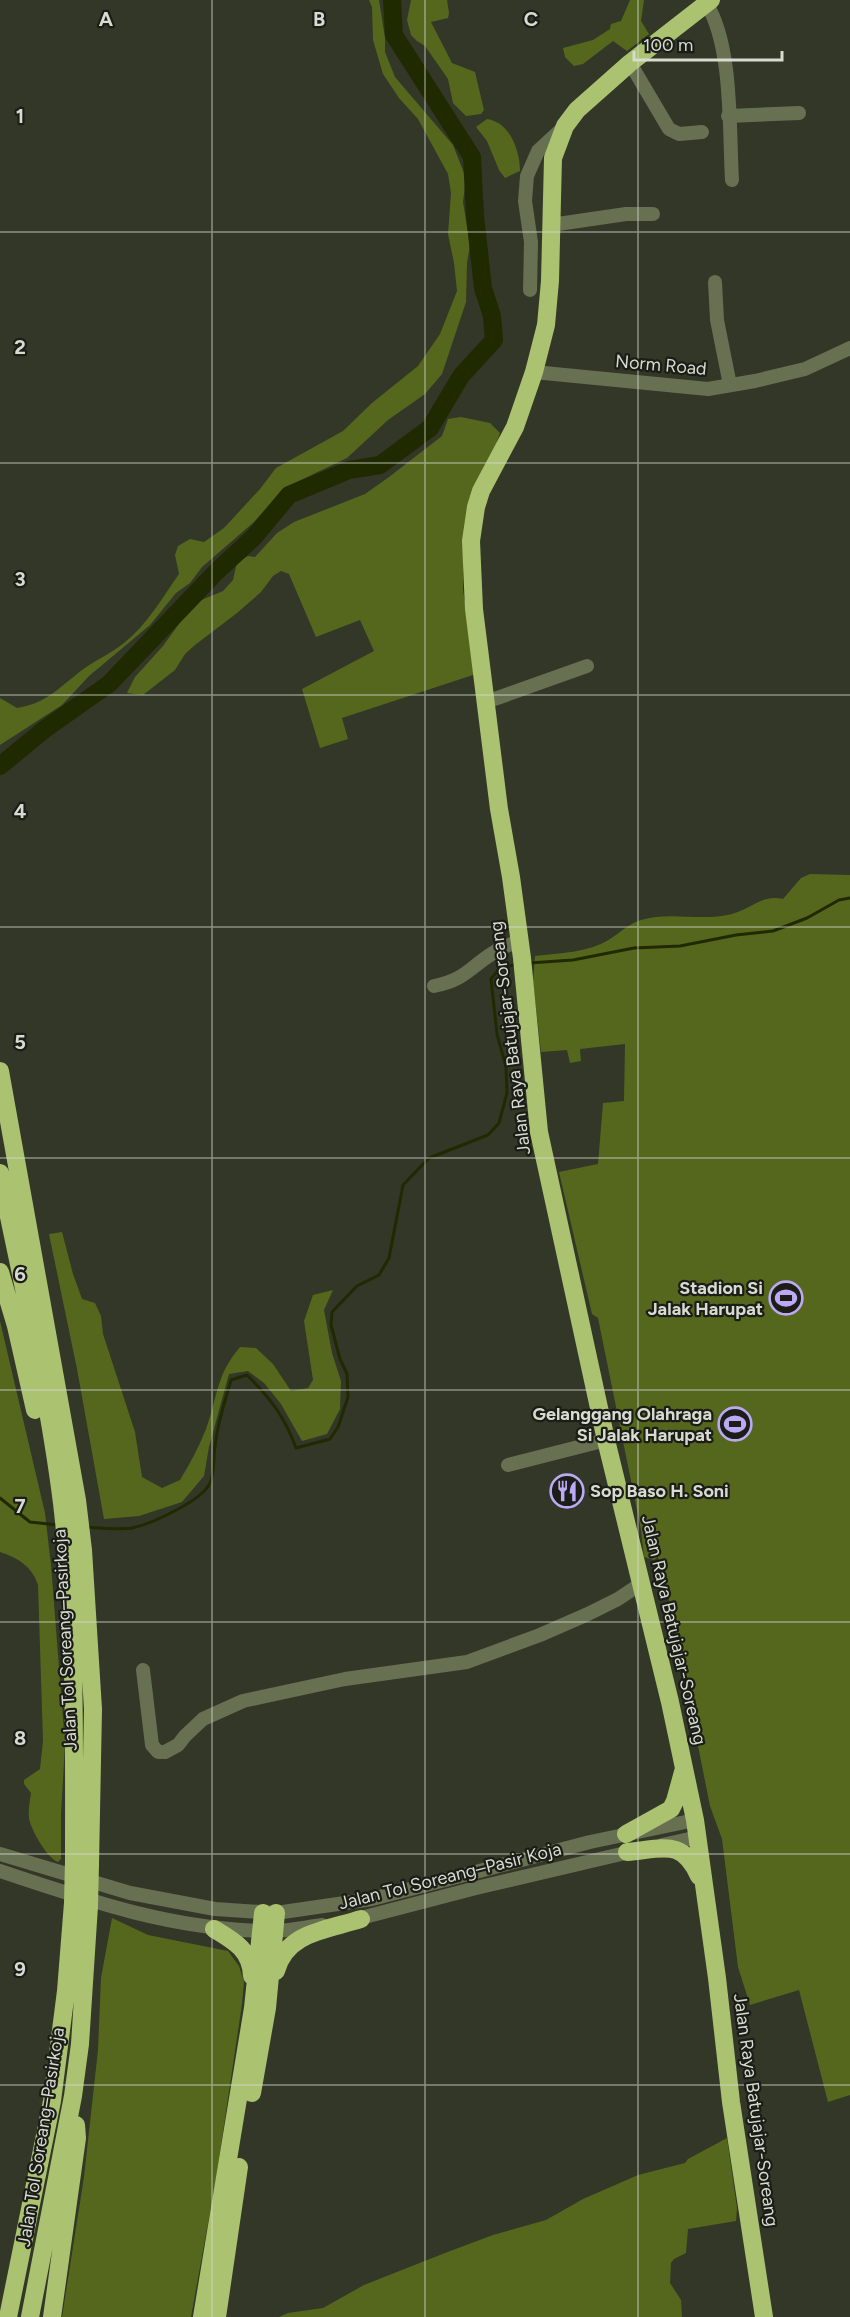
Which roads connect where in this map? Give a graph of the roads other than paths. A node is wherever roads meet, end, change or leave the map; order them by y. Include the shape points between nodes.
1 (708, 1) edge
2 (630, 63) junction
3 (799, 113) dead end
4 (728, 117) junction
5 (565, 126) junction
6 (702, 132) dead end
7 (732, 180) dead end
8 (652, 214) dead end
9 (551, 225) junction
10 (715, 282) dead end
11 (530, 290) dead end
12 (850, 348) edge
13 (534, 372) junction
14 (730, 385) junction
15 (587, 666) dead end
16 (486, 702) junction
17 (522, 958) junction
18 (434, 986) dead end
19 (0, 1071) edge
20 (0, 1173) edge
21 (0, 1272) edge
22 (606, 1440) junction
23 (508, 1465) dead end
24 (64, 1501) junction
25 (642, 1583) junction
26 (143, 1670) dead end
27 (684, 1767) junction
28 (697, 1828) junction
29 (626, 1834) junction
30 (627, 1852) junction
31 (0, 1854) edge
32 (0, 1871) edge
33 (704, 1889) junction
34 (81, 1905) junction
35 (361, 1919) junction
36 (269, 1922) junction
37 (214, 1929) junction
38 (260, 2008) junction
39 (73, 2096) junction
40 (8, 2317) edge
41 (30, 2317) edge
42 (52, 2317) edge
43 (202, 2317) edge
44 (217, 2317) edge
45 (764, 2317) edge

1 - 2 highway, Jalan Raya Batujajar-Soreang
1 - 4 street via 719,29
2 - 5 highway, Jalan Raya Batujajar-Soreang via 577,110
2 - 6 street via 669,129 679,134
3 - 4 street
4 - 7 street
5 - 9 highway, Jalan Raya Batujajar-Soreang via 553,158
5 - 11 street via 538,151 527,176
8 - 9 street
9 - 13 highway, Jalan Raya Batujajar-Soreang via 546,325
10 - 14 street via 717,320
12 - 14 street, Norm Road via 806,369
13 - 14 street, Norm Road via 694,388
13 - 16 highway, Jalan Raya Batujajar-Soreang via 515,427 481,491 473,521 474,609
15 - 16 street
16 - 17 highway, Jalan Raya Batujajar-Soreang
17 - 18 street via 492,953 455,981
17 - 22 highway, Jalan Raya Batujajar-Soreang via 539,1132
19 - 24 highway
20 - 24 highway
21 - 24 highway
22 - 23 street
22 - 25 highway, Jalan Raya Batujajar-Soreang
24 - 34 highway, Jalan Tol Soreang–Pasirkoja, bridge via 72,1548
25 - 26 street via 618,1599 550,1631 467,1662 345,1680 243,1701 202,1719 178,1745 165,1752 152,1745
25 - 27 highway, Jalan Raya Batujajar-Soreang
27 - 28 highway, Jalan Raya Batujajar-Soreang
27 - 29 highway via 671,1809
28 - 29 street, Jalan Tol Soreang–Pasir Koja
28 - 30 street, Jalan Tol Soreang–Pasir Koja
28 - 33 highway, Jalan Raya Batujajar-Soreang
29 - 36 street, Jalan Tol Soreang–Pasir Koja
30 - 33 highway via 683,1852 692,1861
30 - 35 street, Jalan Tol Soreang–Pasir Koja
31 - 36 street, Jalan Tol Soreang–Pasir Koja via 130,1893
32 - 37 street, Jalan Tol Soreang–Pasir Koja via 131,1913
33 - 45 highway, Jalan Raya Batujajar-Soreang
34 - 39 highway, Jalan Tol Soreang–Pasirkoja via 80,2044
34 - 40 highway, Jalan Tol Soreang–Pasirkoja via 52,2101
35 - 36 street, Jalan Tol Soreang–Pasir Koja
35 - 38 highway via 292,1943 280,1958
36 - 37 street, Jalan Tol Soreang–Pasir Koja
36 - 38 highway
37 - 38 highway via 249,1955
38 - 43 highway
38 - 44 highway
39 - 41 highway, Jalan Tol Soreang–Pasirkoja
39 - 42 highway via 77,2138

